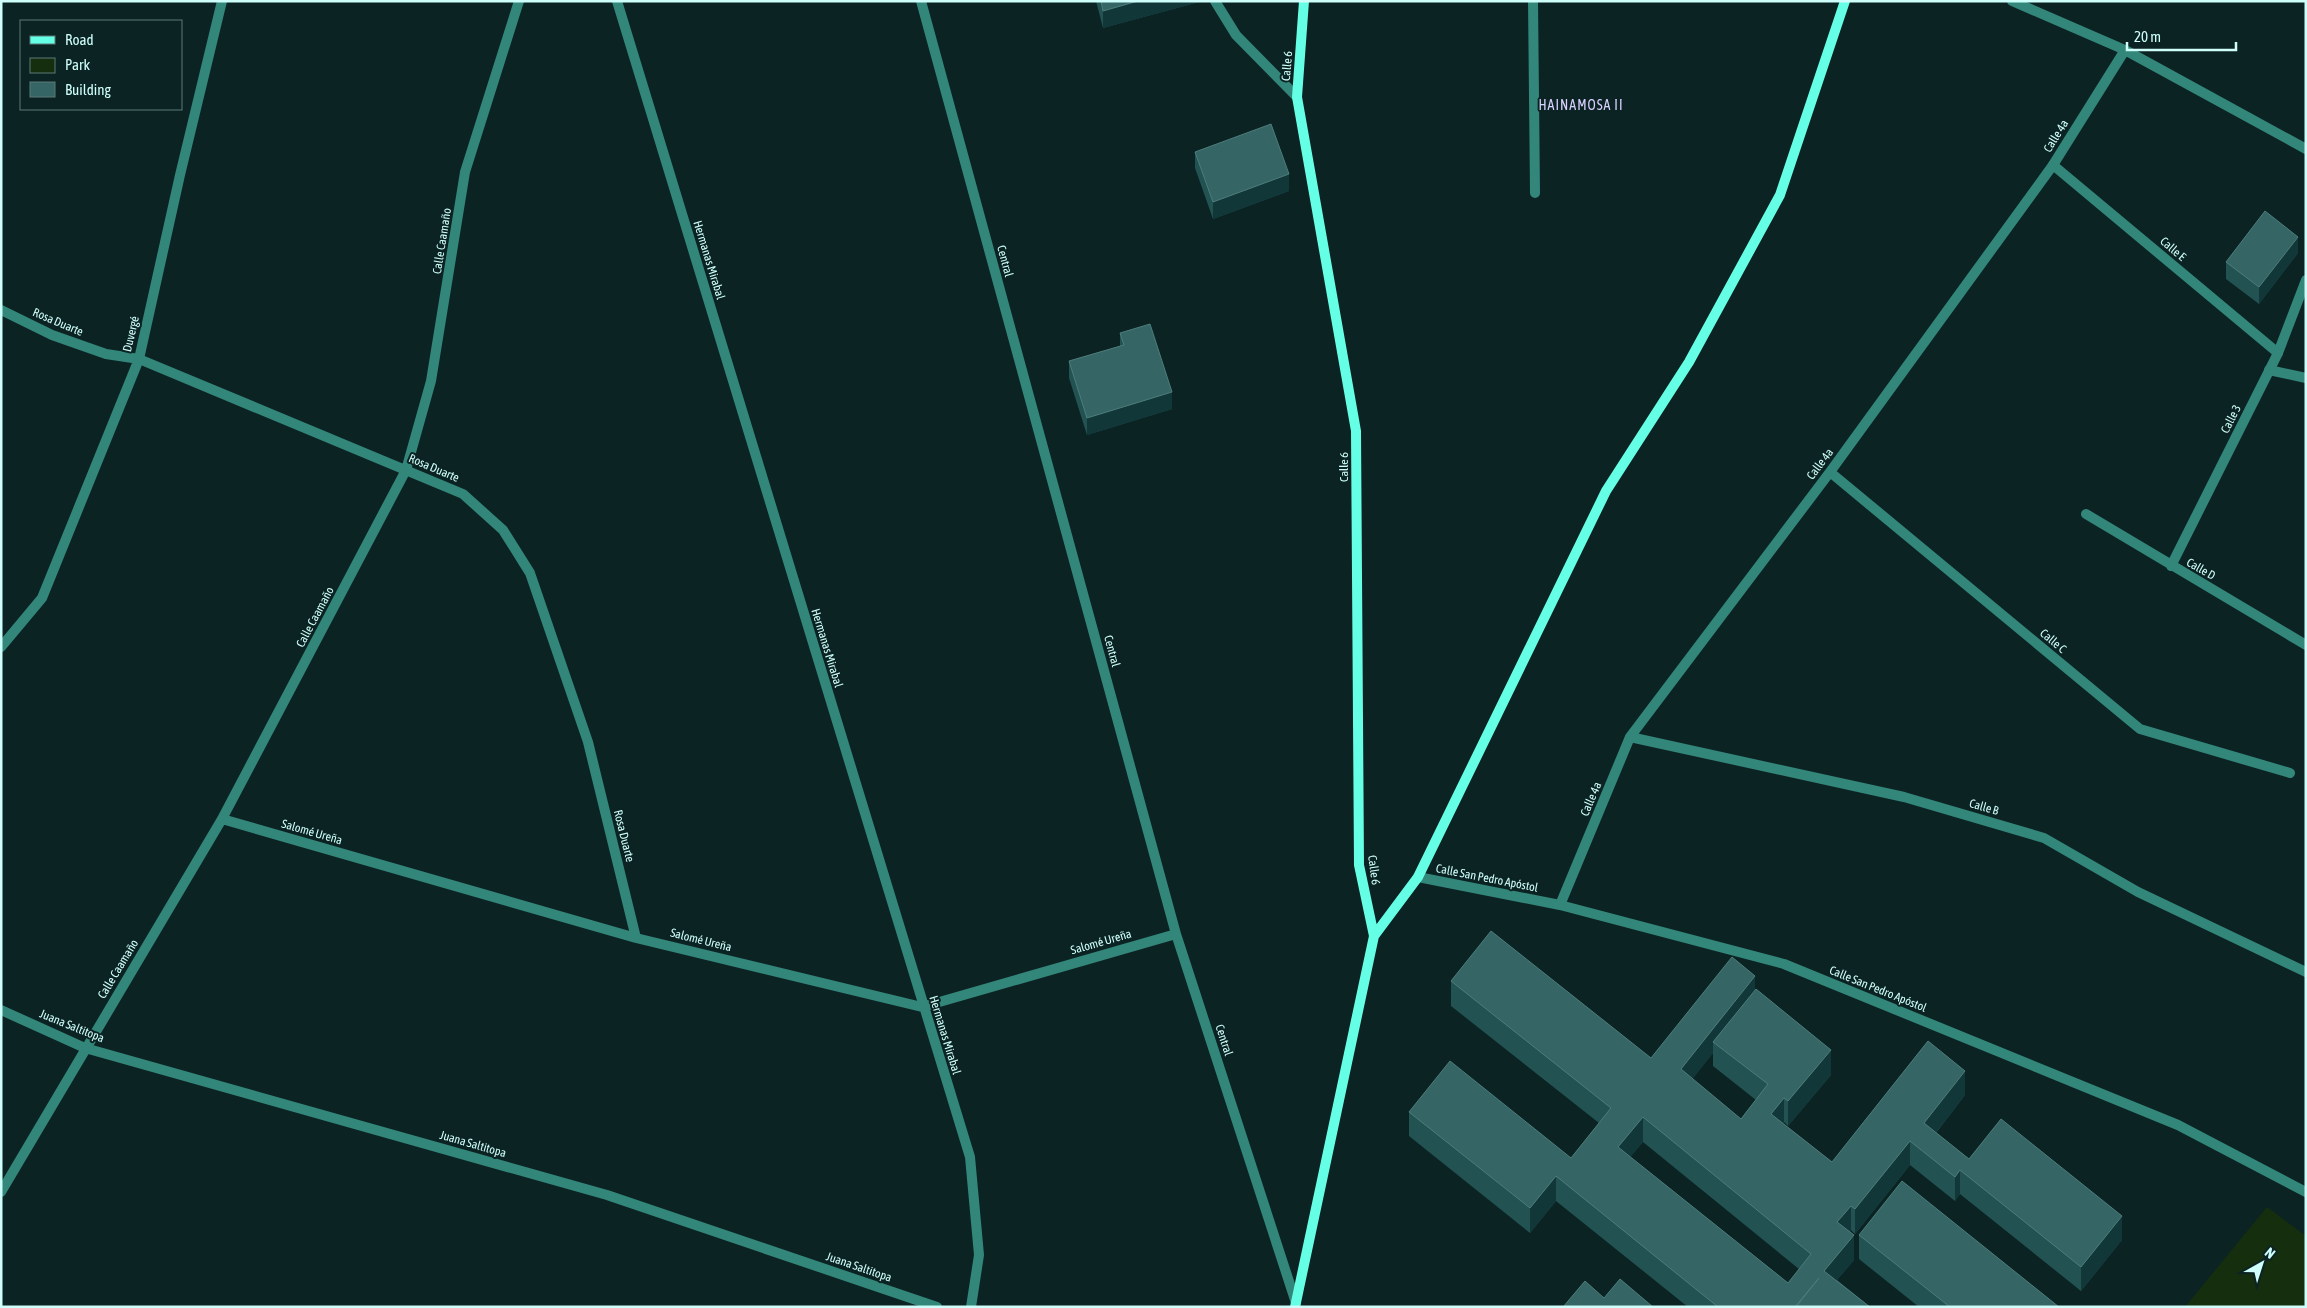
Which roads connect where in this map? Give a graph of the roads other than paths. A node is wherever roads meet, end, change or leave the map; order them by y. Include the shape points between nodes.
1 (222, 1) edge
2 (519, 1) edge
3 (617, 1) edge
4 (921, 1) edge
5 (1215, 1) edge
6 (1304, 1) edge
7 (1532, 1) edge
8 (1845, 1) edge
9 (2012, 1) edge
10 (2124, 50) junction
11 (1297, 96) junction
12 (2306, 149) edge
13 (2053, 164) junction
14 (1535, 193) dead end
15 (2306, 280) edge
16 (1, 310) edge
17 (2278, 353) junction
18 (139, 359) junction
19 (2269, 370) junction
20 (2306, 378) edge
21 (406, 470) junction
22 (1830, 472) junction
23 (2086, 514) dead end
24 (2171, 566) junction
25 (2306, 645) edge
26 (1, 647) edge
27 (1630, 737) junction
28 (2290, 773) dead end
29 (222, 819) junction
30 (1418, 877) junction
31 (1560, 905) junction
32 (1176, 934) junction
33 (1374, 936) junction
34 (636, 938) junction
35 (2306, 972) edge
36 (922, 1007) junction
37 (1, 1010) edge
38 (85, 1048) junction
39 (1, 1192) edge
40 (2306, 1192) edge
41 (1296, 1305) edge
42 (937, 1307) edge
43 (972, 1307) edge

1 - 18 street, Duvergé
2 - 21 street, Calle Caamaño via 466,172 431,381
3 - 36 street, Hermanas Mirabal
4 - 32 street, Central
5 - 11 street via 1236,35
6 - 11 street, Calle 6
7 - 14 street
8 - 30 street via 1780,195 1689,362 1606,491
9 - 10 street
10 - 12 street
10 - 13 street, Calle 4a
11 - 33 street, Calle 6 via 1356,431 1359,865
13 - 17 street, Calle E
13 - 22 street, Calle 4a
15 - 17 street, Calle 3
16 - 18 street, Rosa Duarte via 52,335 106,354
17 - 19 street, Calle 3
18 - 21 street, Rosa Duarte
18 - 26 street, Duvergé via 42,598
19 - 20 street
19 - 24 street, Calle 3
21 - 29 street, Calle Caamaño
21 - 34 street, Rosa Duarte via 463,494 503,530 530,573 588,742
22 - 27 street, Calle 4a
22 - 28 street, Calle C via 2140,729
23 - 24 street, Calle D
24 - 25 street, Calle D
27 - 31 street, Calle 4a
27 - 35 street, Calle B via 1904,797 2044,838 2138,892
29 - 34 street, Salomé Ureña
29 - 38 street, Calle Caamaño
30 - 31 street, Calle San Pedro Apóstol
30 - 33 street
31 - 40 street, Calle San Pedro Apóstol via 1784,964 2178,1125
32 - 36 street, Salomé Ureña
32 - 41 street, Central
33 - 41 street
34 - 36 street, Salomé Ureña
36 - 43 street, Hermanas Mirabal via 970,1157 979,1255
37 - 38 street, Juana Saltitopa
38 - 39 street, Calle Caamaño
38 - 42 street, Juana Saltitopa via 607,1195

